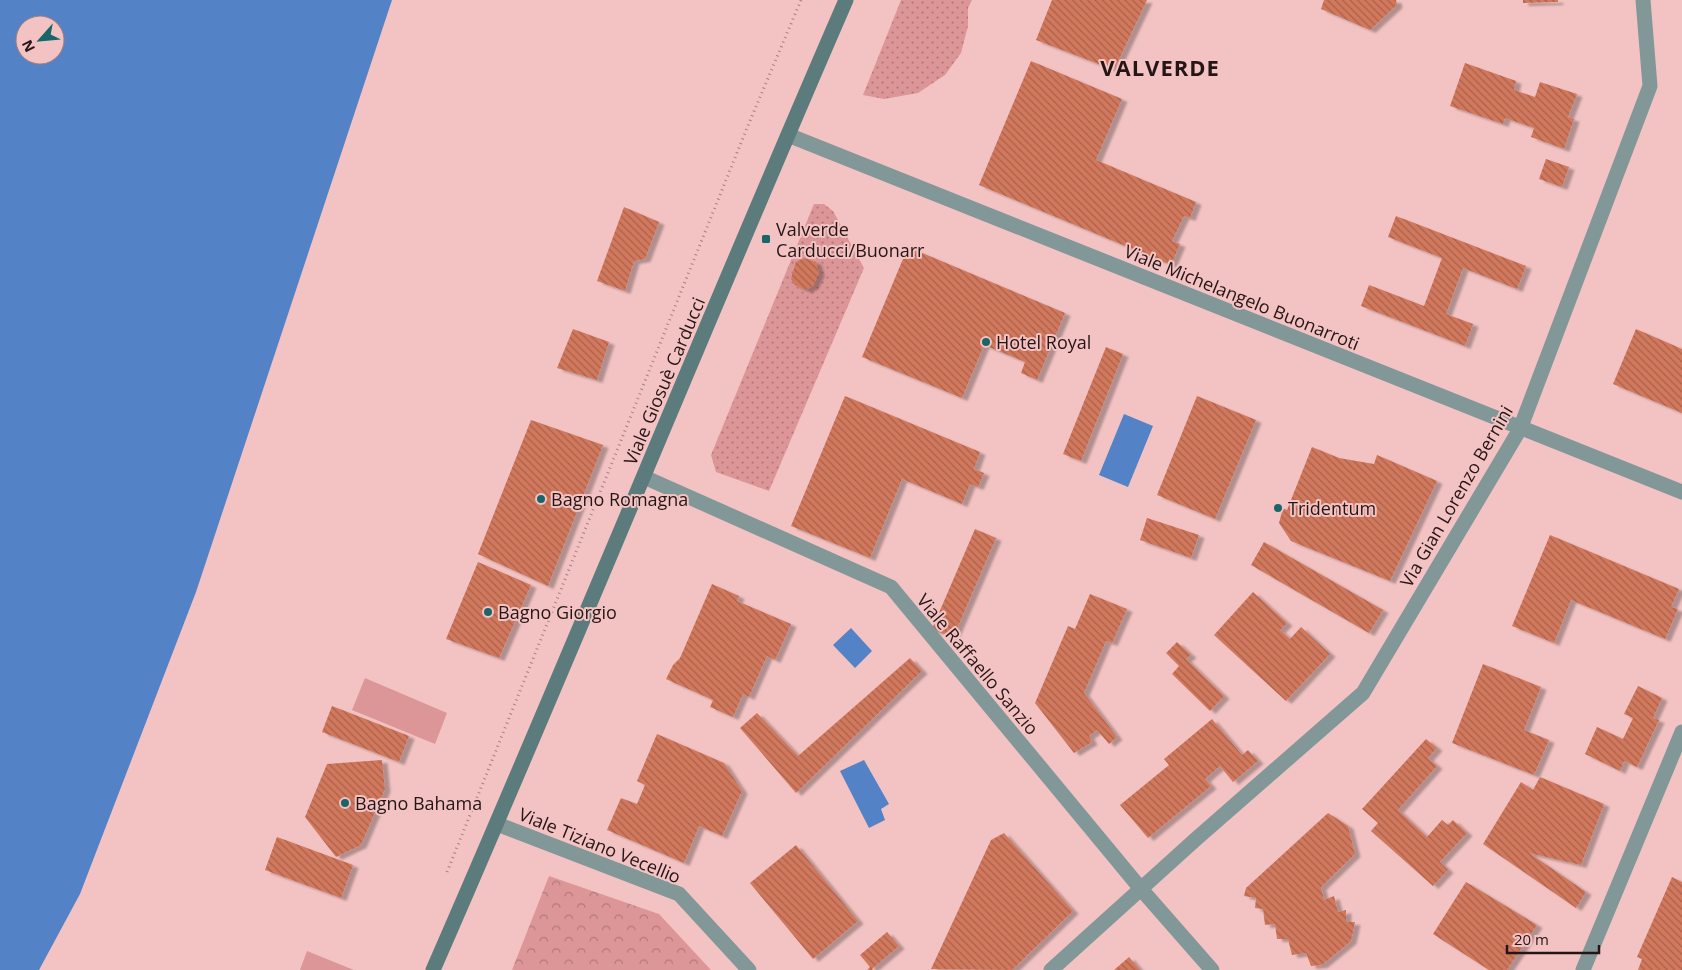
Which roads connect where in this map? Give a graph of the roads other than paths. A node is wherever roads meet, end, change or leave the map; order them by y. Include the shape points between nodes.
1 (846, 0) edge
2 (1643, 0) edge
3 (788, 135) junction
4 (1520, 429) junction
5 (644, 477) junction
6 (1682, 492) edge
7 (1682, 732) edge
8 (497, 824) junction
9 (1141, 889) junction
10 (433, 970) edge
11 (749, 970) edge
12 (1051, 970) edge
13 (1212, 970) edge
14 (1583, 970) edge

1 - 3 street, Viale Giosuè Carducci
2 - 4 street, Via Gian Lorenzo Bernini via 1650,86
3 - 4 street, Viale Michelangelo Buonarroti
3 - 5 street, Viale Giosuè Carducci
4 - 6 street, Viale Michelangelo Buonarroti
4 - 9 street, Via Gian Lorenzo Bernini via 1363,693
5 - 8 street, Viale Giosuè Carducci
5 - 9 street, Viale Raffaello Sanzio via 891,587
7 - 14 street
8 - 10 street, Viale Giosuè Carducci
8 - 11 street, Viale Tiziano Vecellio via 679,894
9 - 12 street, Via Gian Lorenzo Bernini
9 - 13 street, Viale Raffaello Sanzio

